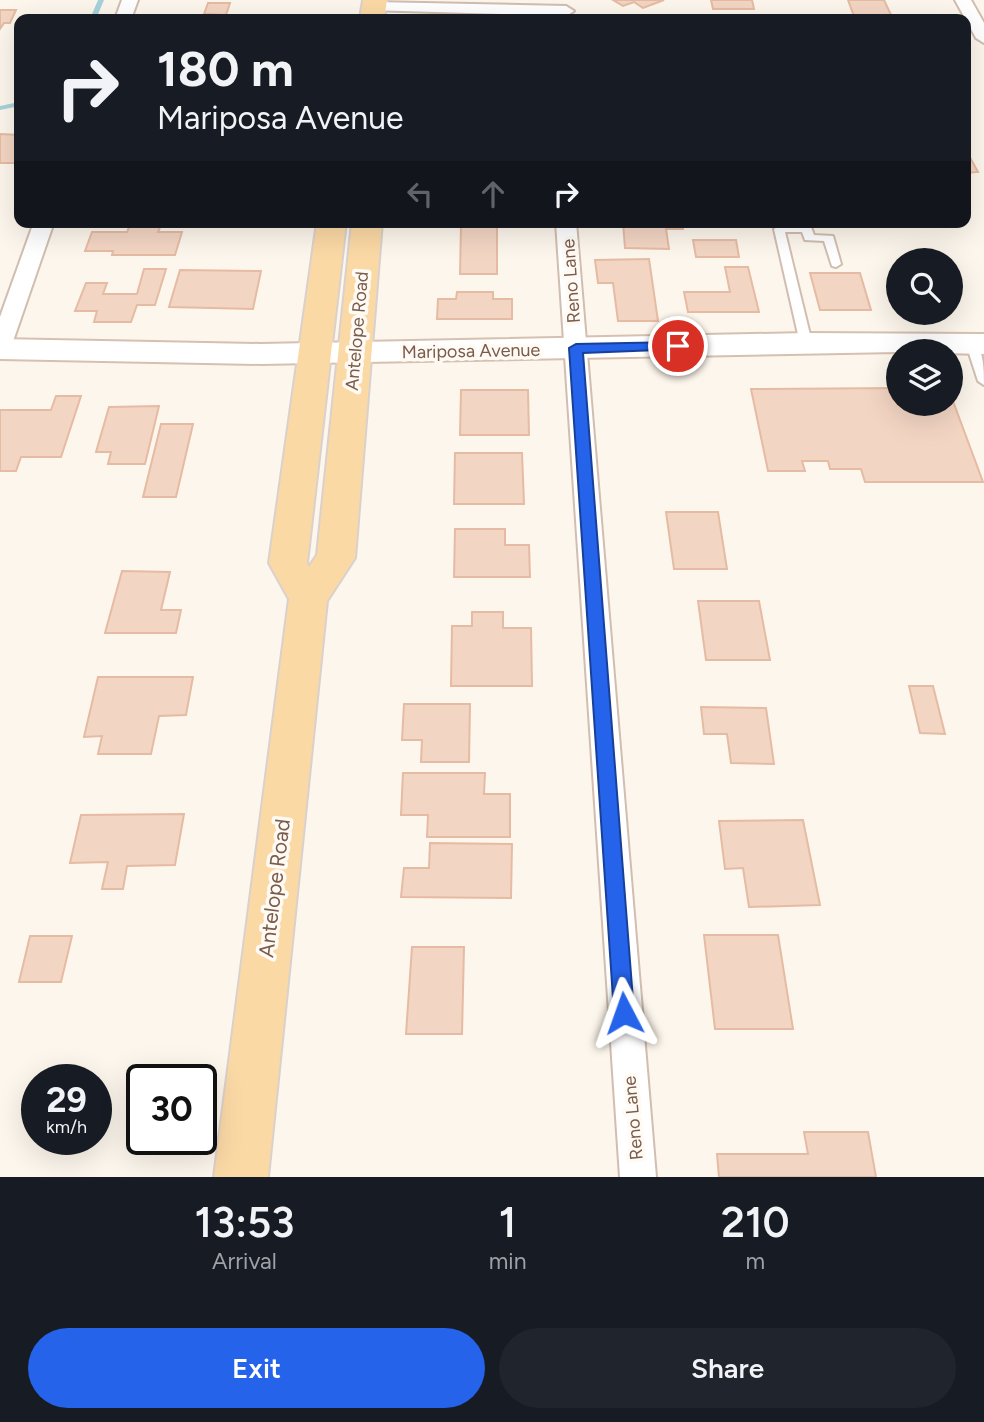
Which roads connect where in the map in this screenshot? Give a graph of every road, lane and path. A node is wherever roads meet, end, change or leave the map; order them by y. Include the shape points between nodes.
1 (374, 9) edge
2 (566, 11) dead end
3 (971, 14) edge
4 (984, 38) edge
5 (42, 228) edge
6 (331, 228) edge
7 (366, 228) edge
8 (566, 228) edge
9 (836, 264) dead end
10 (806, 343) junction
11 (978, 344) edge
12 (0, 348) edge
13 (576, 348) junction
14 (315, 353) junction
15 (355, 353) junction
16 (984, 381) edge
17 (308, 599) junction
18 (241, 1177) edge
19 (638, 1177) edge

1 - 2 street
3 - 4 street
5 - 12 street
6 - 14 main road, Antelope Road
7 - 15 main road, Antelope Road
8 - 13 street, Reno Lane
9 - 10 lane via 829,238 809,237 807,229 779,229
10 - 11 street, Mariposa Avenue
10 - 13 street, Mariposa Avenue
11 - 16 lane
12 - 14 street, Mariposa Avenue
13 - 15 street, Mariposa Avenue
13 - 19 street, Reno Lane
14 - 15 street, Mariposa Avenue
14 - 17 main road, Antelope Road via 288,563
15 - 17 main road, Antelope Road via 336,558
17 - 18 main road, Antelope Road

